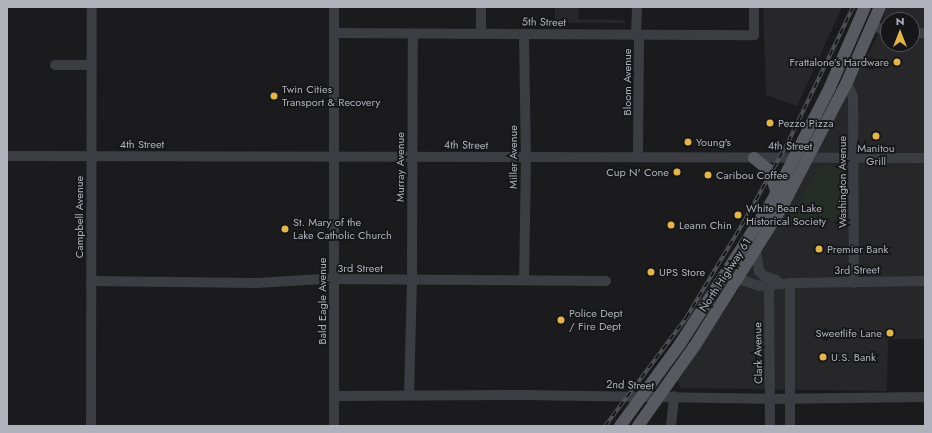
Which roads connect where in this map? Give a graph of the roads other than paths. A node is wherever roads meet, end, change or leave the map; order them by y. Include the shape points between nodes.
1 (92, 7) edge
2 (334, 7) edge
3 (481, 7) edge
4 (637, 7) edge
5 (754, 7) edge
6 (865, 7) edge
7 (880, 7) edge
8 (872, 25) junction
9 (880, 28) edge
10 (480, 32) junction
11 (334, 33) junction
12 (524, 34) junction
13 (637, 34) junction
14 (413, 35) junction
15 (55, 65) dead end
16 (91, 65) junction
17 (847, 82) junction
18 (7, 156) edge
19 (90, 156) junction
20 (412, 156) junction
21 (334, 157) junction
22 (638, 157) junction
23 (526, 158) junction
24 (754, 158) junction
25 (809, 158) junction
26 (854, 158) junction
27 (925, 158) edge
28 (795, 159) junction
29 (777, 193) junction
30 (756, 250) junction
31 (736, 258) junction
32 (739, 279) junction
33 (333, 280) junction
34 (412, 280) junction
35 (524, 280) junction
36 (91, 281) junction
37 (606, 281) dead end
38 (925, 281) edge
39 (854, 282) junction
40 (770, 283) junction
41 (790, 283) junction
42 (408, 395) junction
43 (334, 396) junction
44 (674, 396) junction
45 (925, 397) edge
46 (641, 398) junction
47 (659, 398) junction
48 (770, 399) junction
49 (790, 399) junction
50 (91, 426) edge
51 (334, 426) edge
52 (620, 426) edge
53 (638, 426) edge
54 (671, 426) edge
55 (770, 426) edge
56 (790, 426) edge

1 - 16 street, Campbell Avenue
2 - 11 street, Bald Eagle Avenue
3 - 10 street
4 - 13 street, Bloom Avenue
5 - 13 street, 5th Street via 754,35
6 - 8 main road via 866,17
6 - 28 main road, North Highway 61
7 - 8 main road, North Highway 61
8 - 9 street
8 - 17 main road, North Highway 61
10 - 12 street, 5th Street
10 - 14 street, 5th Street
11 - 14 street, 5th Street
11 - 21 street, Bald Eagle Avenue
12 - 13 street, 5th Street
12 - 23 street, Miller Avenue
13 - 22 street, Bloom Avenue
14 - 20 street, Murray Avenue
15 - 16 street
16 - 19 street, Campbell Avenue
17 - 25 main road, North Highway 61
17 - 26 street, Washington Avenue via 853,97
18 - 19 street, 4th Street
19 - 21 street, 4th Street
19 - 36 street, Campbell Avenue
20 - 21 street, 4th Street
20 - 23 street, 4th Street
20 - 34 street, Murray Avenue
21 - 33 street, Bald Eagle Avenue
22 - 23 street, 4th Street
22 - 24 street, 4th Street
23 - 35 street, Miller Avenue
24 - 28 street, 4th Street
24 - 29 main road via 769,170
25 - 26 street, 4th Street
25 - 28 street, 4th Street
25 - 30 main road, North Highway 61
26 - 27 street, 4th Street
26 - 39 street, Washington Avenue
28 - 29 main road, North Highway 61
29 - 31 main road, North Highway 61
30 - 32 main road, North Highway 61
30 - 40 street via 759,271
31 - 32 main road
31 - 46 main road, North Highway 61
32 - 40 street, 3rd Street via 747,284
32 - 47 main road, North Highway 61
33 - 34 street, 3rd Street
33 - 36 street, 3rd Street via 256,283
33 - 43 street, Bald Eagle Avenue
34 - 35 street, 3rd Street
34 - 42 street, Murray Avenue
35 - 37 street, 3rd Street
36 - 50 street, Campbell Avenue
38 - 39 street, 3rd Street
39 - 41 street, 3rd Street
40 - 41 street, 3rd Street
40 - 48 street, Clark Avenue
41 - 49 street
42 - 43 street, 2nd Street
42 - 46 street, 2nd Street
43 - 51 street, Bald Eagle Avenue
44 - 47 street, 2nd Street
44 - 48 street, 2nd Street
44 - 54 street
45 - 49 street, 2nd Street
46 - 47 street, 2nd Street
46 - 52 main road, North Highway 61
47 - 53 main road, North Highway 61
48 - 49 street, 2nd Street
48 - 55 street, Clark Avenue
49 - 56 street

